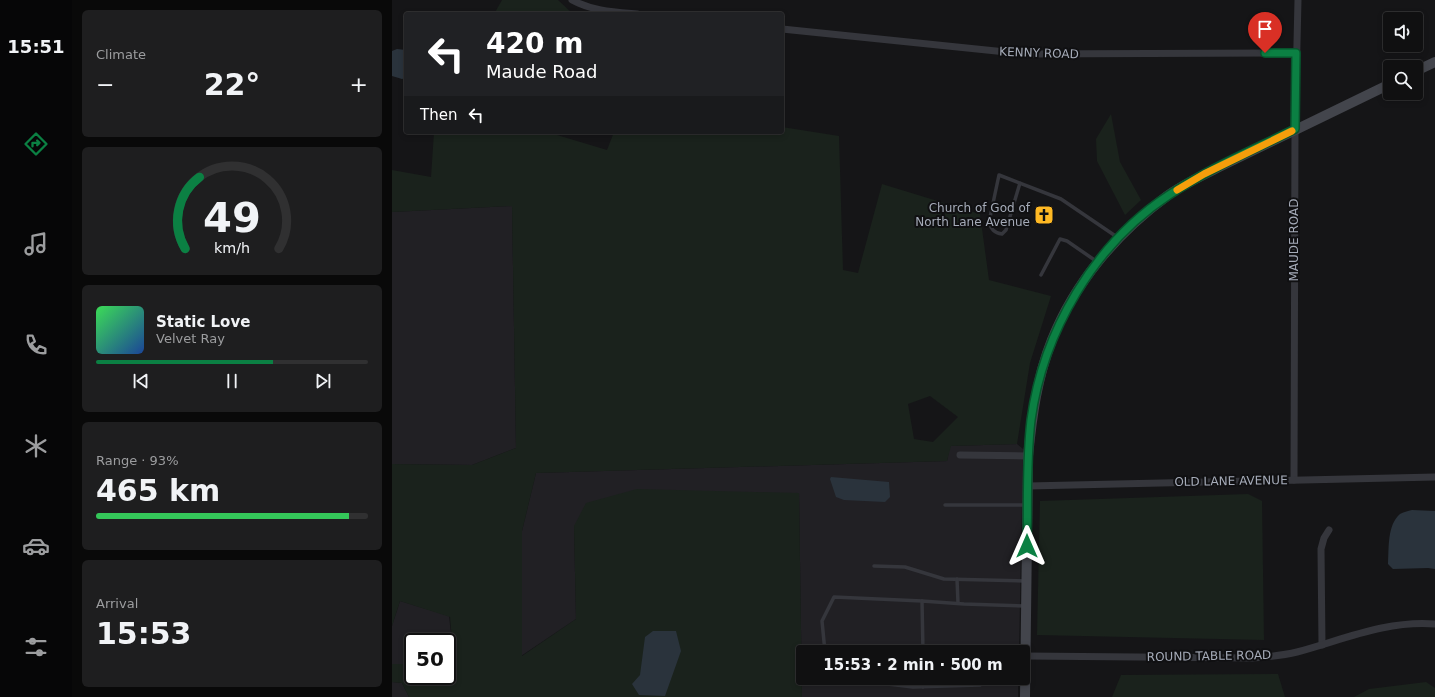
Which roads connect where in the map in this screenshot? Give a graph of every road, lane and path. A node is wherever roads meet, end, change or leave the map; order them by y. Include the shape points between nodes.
1 (572, 0) edge
2 (1298, 0) edge
3 (619, 12) edge
4 (784, 29) edge
5 (1296, 53) junction
6 (1435, 62) edge
7 (1423, 68) edge
8 (1383, 87) edge
9 (1295, 129) junction
10 (1020, 183) junction
11 (1118, 238) junction
12 (1097, 262) junction
13 (1041, 275) dead end
14 (960, 455) dead end
15 (1028, 456) junction
16 (1435, 477) edge
17 (1294, 480) junction
18 (1028, 486) junction
19 (945, 505) dead end
20 (1028, 505) junction
21 (1329, 530) dead end
22 (874, 566) dead end
23 (956, 579) junction
24 (1027, 581) junction
25 (922, 601) junction
26 (958, 604) junction
27 (1027, 606) junction
28 (1435, 624) edge
29 (824, 645) edge
30 (923, 645) edge
31 (1026, 645) edge
32 (1322, 645) junction
33 (1030, 656) edge
34 (894, 685) edge
35 (980, 685) edge
36 (1025, 685) edge
37 (923, 687) joint
38 (1025, 697) edge

1 - 3 street via 602,10
2 - 5 street, MAUDE ROAD
4 - 5 street, KENNY ROAD via 1026,54
5 - 9 street, MAUDE ROAD
6 - 7 main road
8 - 9 main road
9 - 11 main road via 1190,181 1146,212
9 - 17 street, MAUDE ROAD
10 - 10 lane via 999,175 989,222 991,229 997,233 1002,234 1006,230
10 - 11 lane via 1061,198
11 - 12 main road
12 - 13 lane via 1060,239
12 - 15 main road via 1073,297 1052,340 1031,419
14 - 15 street
15 - 18 main road
16 - 17 street, OLD LANE AVENUE
17 - 18 street, OLD LANE AVENUE
18 - 20 main road
19 - 20 lane
20 - 24 main road
21 - 32 street via 1322,549
22 - 23 lane via 905,567 944,579
23 - 24 lane
23 - 26 lane
24 - 27 main road
25 - 26 lane
25 - 29 lane via 834,598 822,621
25 - 30 lane
26 - 27 lane
27 - 31 main road
28 - 32 street, ROUND TABLE ROAD via 1413,623 1369,630
32 - 33 street, ROUND TABLE ROAD via 1295,652 1251,658
34 - 37 lane
35 - 37 lane
36 - 38 main road

